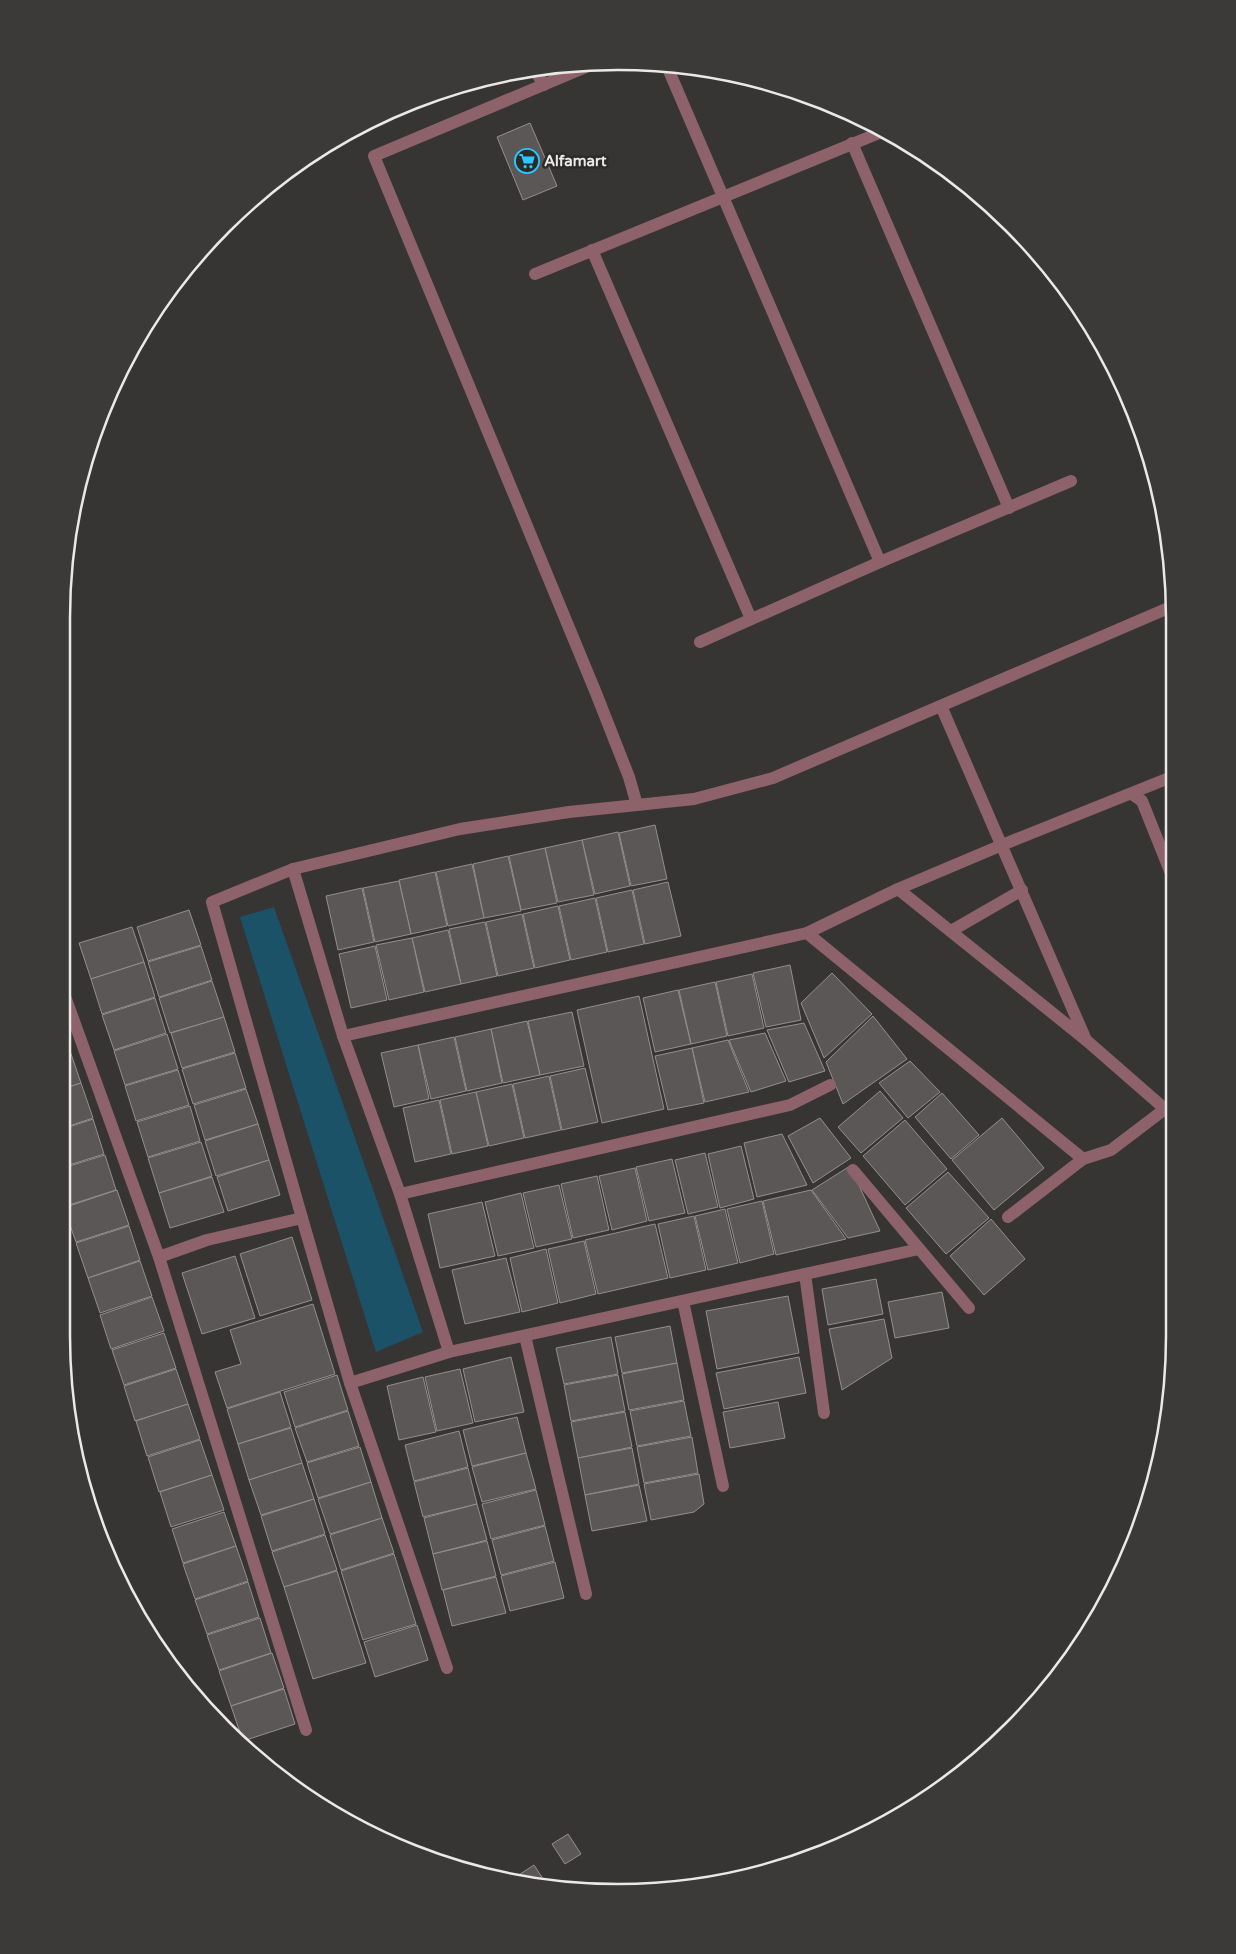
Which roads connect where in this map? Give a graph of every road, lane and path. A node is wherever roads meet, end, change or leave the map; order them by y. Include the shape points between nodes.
1 (575, 72) edge
2 (670, 73) edge
3 (539, 76) edge
4 (544, 85) junction
5 (875, 134) edge
6 (852, 143) junction
7 (723, 197) junction
8 (592, 250) junction
9 (535, 274) dead end
10 (1071, 481) dead end
11 (1009, 508) junction
12 (880, 562) junction
13 (1166, 609) edge
14 (751, 619) junction
15 (700, 642) dead end
16 (940, 706) junction
17 (1166, 780) edge
18 (1132, 794) junction
19 (637, 805) junction
20 (1002, 844) junction
21 (1166, 861) edge
22 (293, 869) junction
23 (898, 889) junction
24 (1022, 890) junction
25 (951, 931) junction
26 (807, 933) junction
27 (70, 1011) edge
28 (343, 1036) junction
29 (1086, 1040) junction
30 (830, 1085) dead end
31 (1166, 1105) edge
32 (1166, 1109) edge
33 (1083, 1159) junction
34 (853, 1170) dead end
35 (400, 1194) junction
36 (1008, 1217) dead end
37 (302, 1218) junction
38 (919, 1249) junction
39 (159, 1257) junction
40 (805, 1274) junction
41 (682, 1301) junction
42 (969, 1308) dead end
43 (525, 1336) junction
44 (449, 1352) junction
45 (350, 1383) junction
46 (824, 1412) dead end
47 (723, 1486) dead end
48 (586, 1594) dead end
49 (447, 1668) dead end
50 (306, 1730) dead end

1 - 4 street
2 - 7 street
3 - 4 street
4 - 19 street via 374,156 596,693
5 - 6 street
6 - 7 street
6 - 11 street
7 - 8 street
7 - 12 street
8 - 9 street
8 - 14 street
10 - 11 street
11 - 12 street
12 - 14 street
13 - 16 street
14 - 15 street
16 - 19 street via 773,778 694,799
16 - 20 street
17 - 18 street
18 - 20 street
18 - 21 street via 1142,801
19 - 22 street via 460,829
20 - 23 street
20 - 24 street
22 - 28 street
22 - 37 street via 212,902
23 - 25 street
23 - 26 street
24 - 25 street
24 - 29 street
25 - 29 street
26 - 28 street
26 - 33 street
27 - 39 street
28 - 35 street
29 - 31 street
30 - 35 street via 790,1106
32 - 33 street via 1111,1150
33 - 36 street
34 - 38 street
35 - 44 street
37 - 39 street via 207,1240
37 - 45 street
38 - 40 street
38 - 42 street
39 - 50 street
40 - 41 street
40 - 46 street
41 - 43 street
41 - 47 street
43 - 44 street
43 - 48 street
44 - 45 street
45 - 49 street

